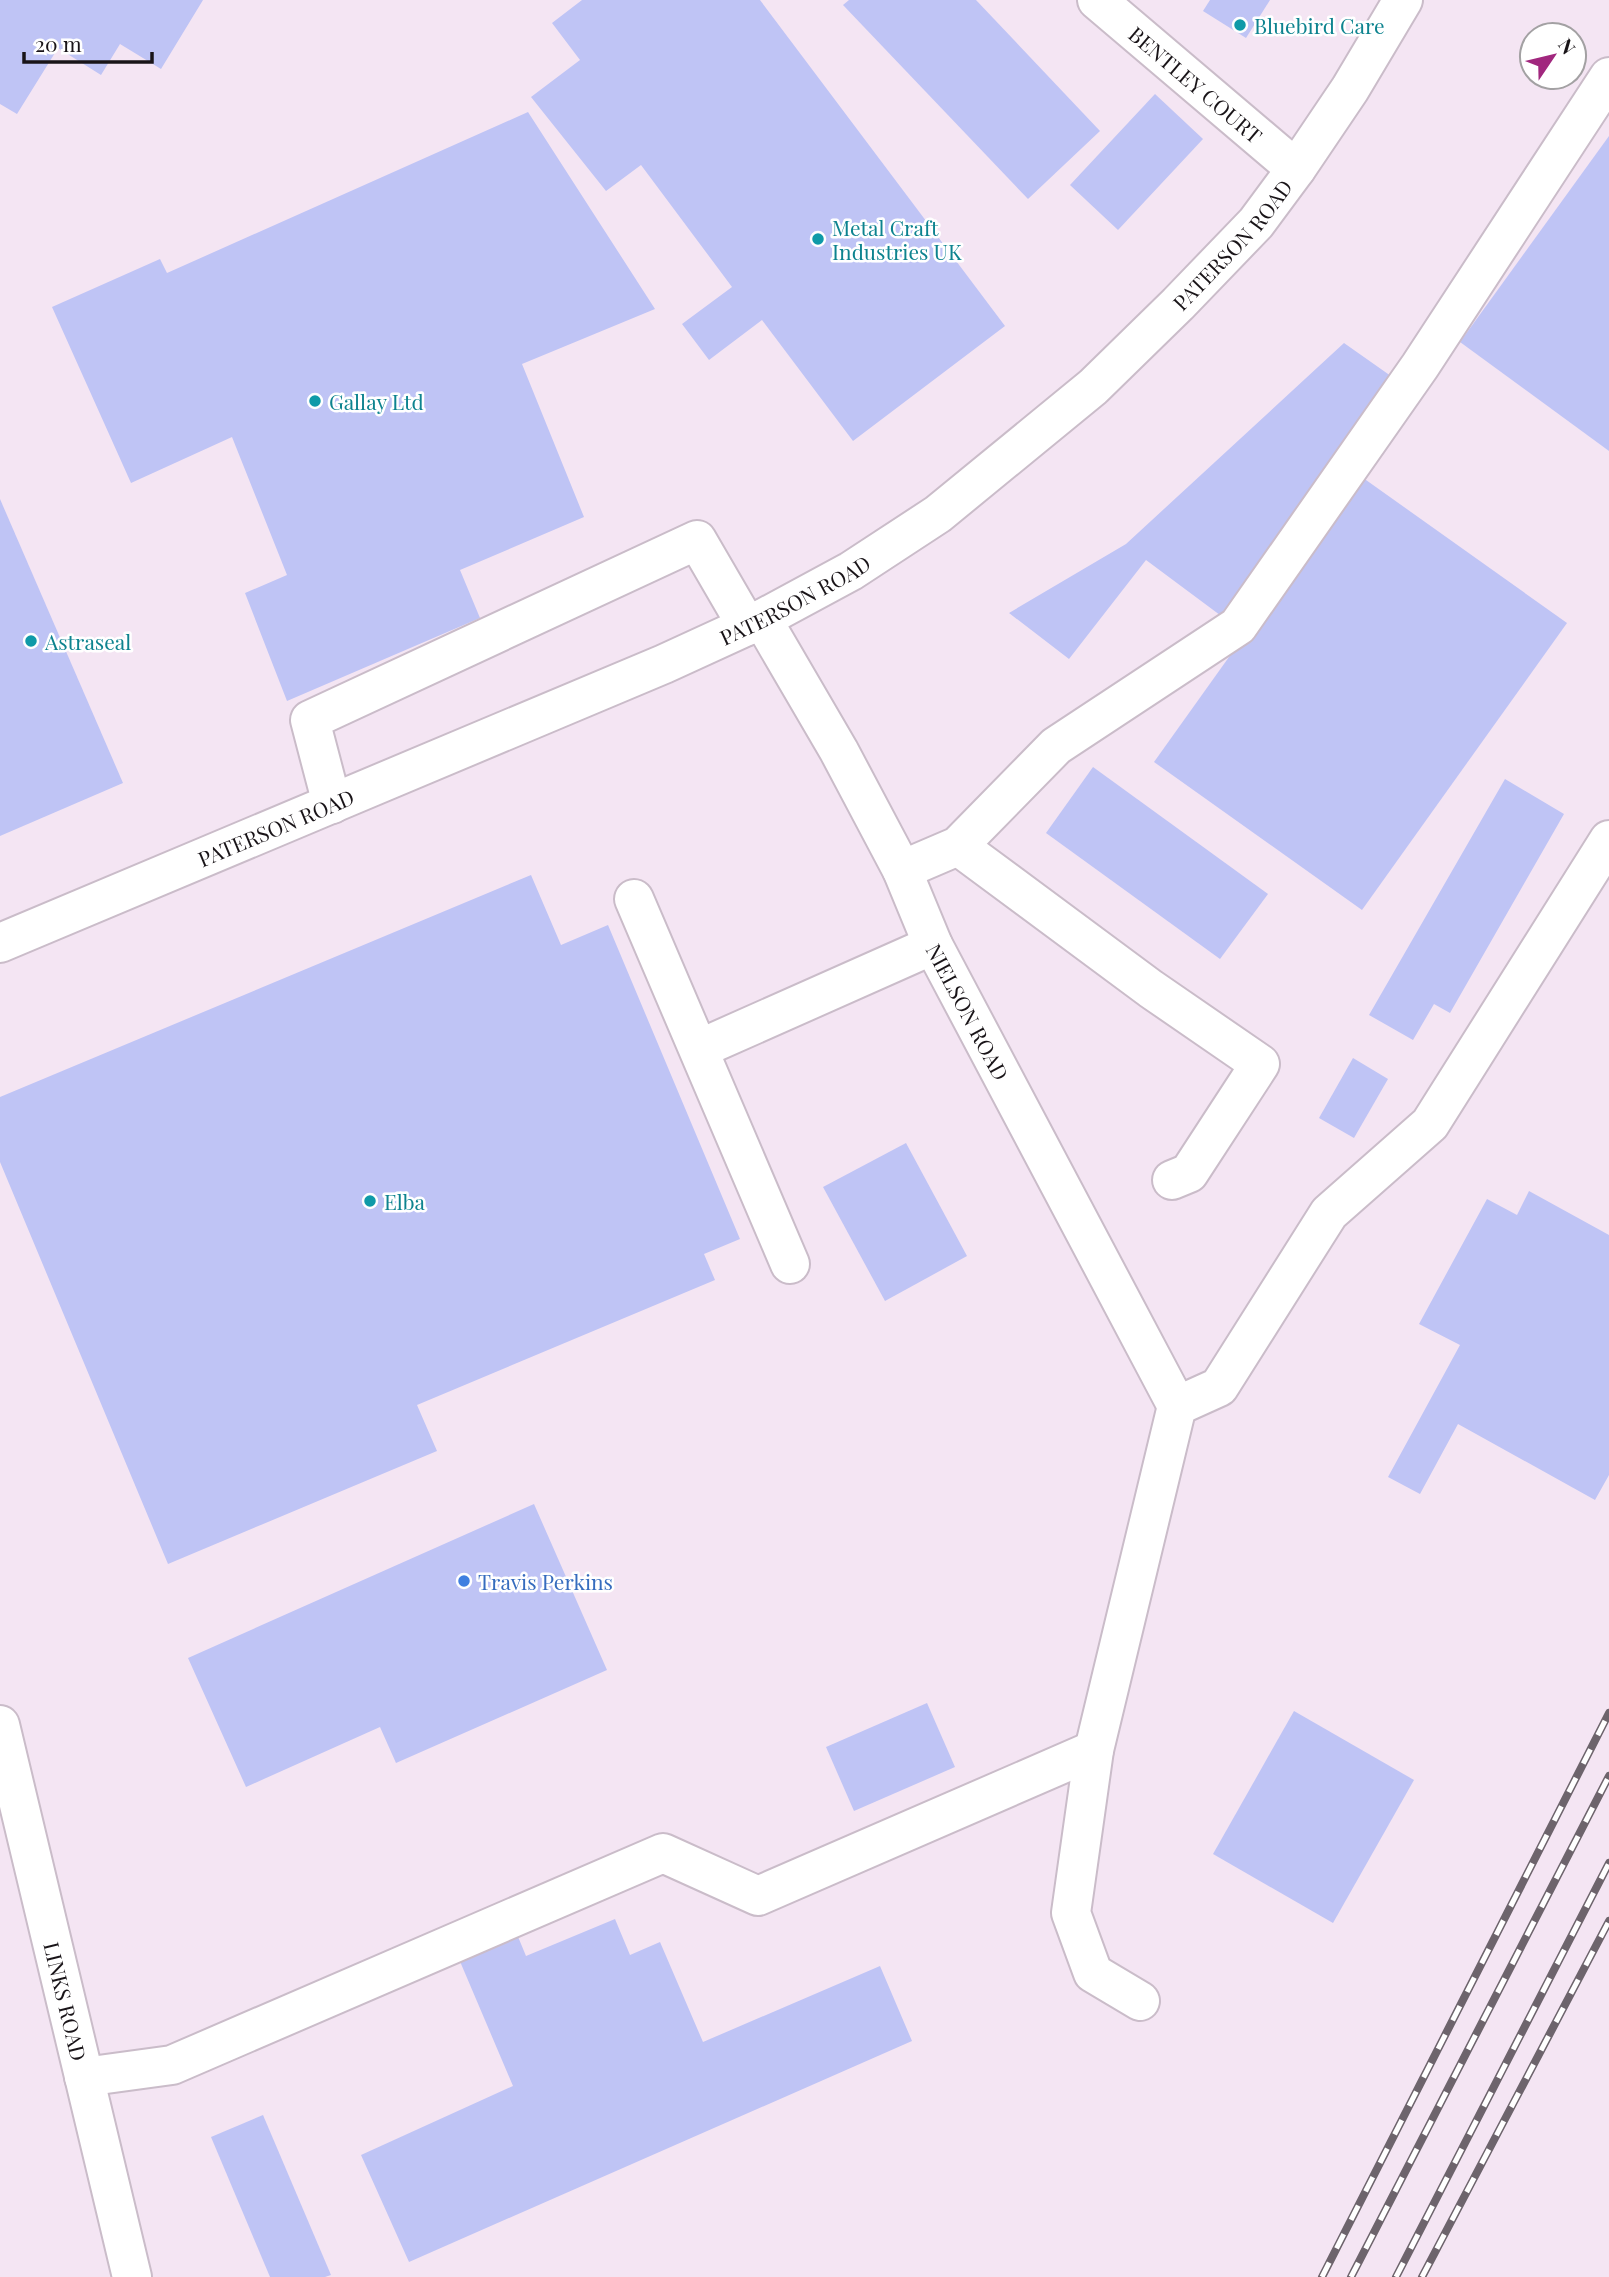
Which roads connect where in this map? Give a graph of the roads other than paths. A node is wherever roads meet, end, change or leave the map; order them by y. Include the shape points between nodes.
1 (1097, 0) edge
2 (1403, 0) edge
3 (1609, 77) edge
4 (1296, 169) junction
5 (754, 622) junction
6 (332, 804) junction
7 (1609, 840) edge
8 (958, 846) junction
9 (902, 870) junction
10 (634, 900) dead end
11 (0, 943) edge
12 (933, 945) junction
13 (699, 1049) junction
14 (1172, 1180) dead end
15 (790, 1264) dead end
16 (1177, 1406) junction
17 (0, 1725) edge
18 (1094, 1750) junction
19 (1140, 2001) dead end
20 (84, 2077) junction
21 (132, 2277) edge

1 - 4 street, BENTLEY COURT
2 - 4 street, PATERSON ROAD
3 - 8 street via 1420,366 1238,626 1056,746
4 - 5 street, PATERSON ROAD via 1256,223 1178,304 1027,443 938,514 851,571
5 - 6 street, PATERSON ROAD
5 - 6 street, NIELSON ROAD via 696,540 310,720
5 - 9 street, NIELSON ROAD via 839,751
6 - 11 street, PATERSON ROAD
7 - 16 street via 1430,1124 1329,1213 1219,1387
8 - 9 street
8 - 14 street via 1260,1064 1189,1173
9 - 12 street, NIELSON ROAD
10 - 13 street
12 - 13 street
12 - 16 street, NIELSON ROAD
13 - 15 street
16 - 18 street
17 - 20 street, LINKS ROAD
18 - 19 street via 1071,1913 1093,1973
18 - 20 street via 758,1896 663,1853 172,2065
20 - 21 street, LINKS ROAD

